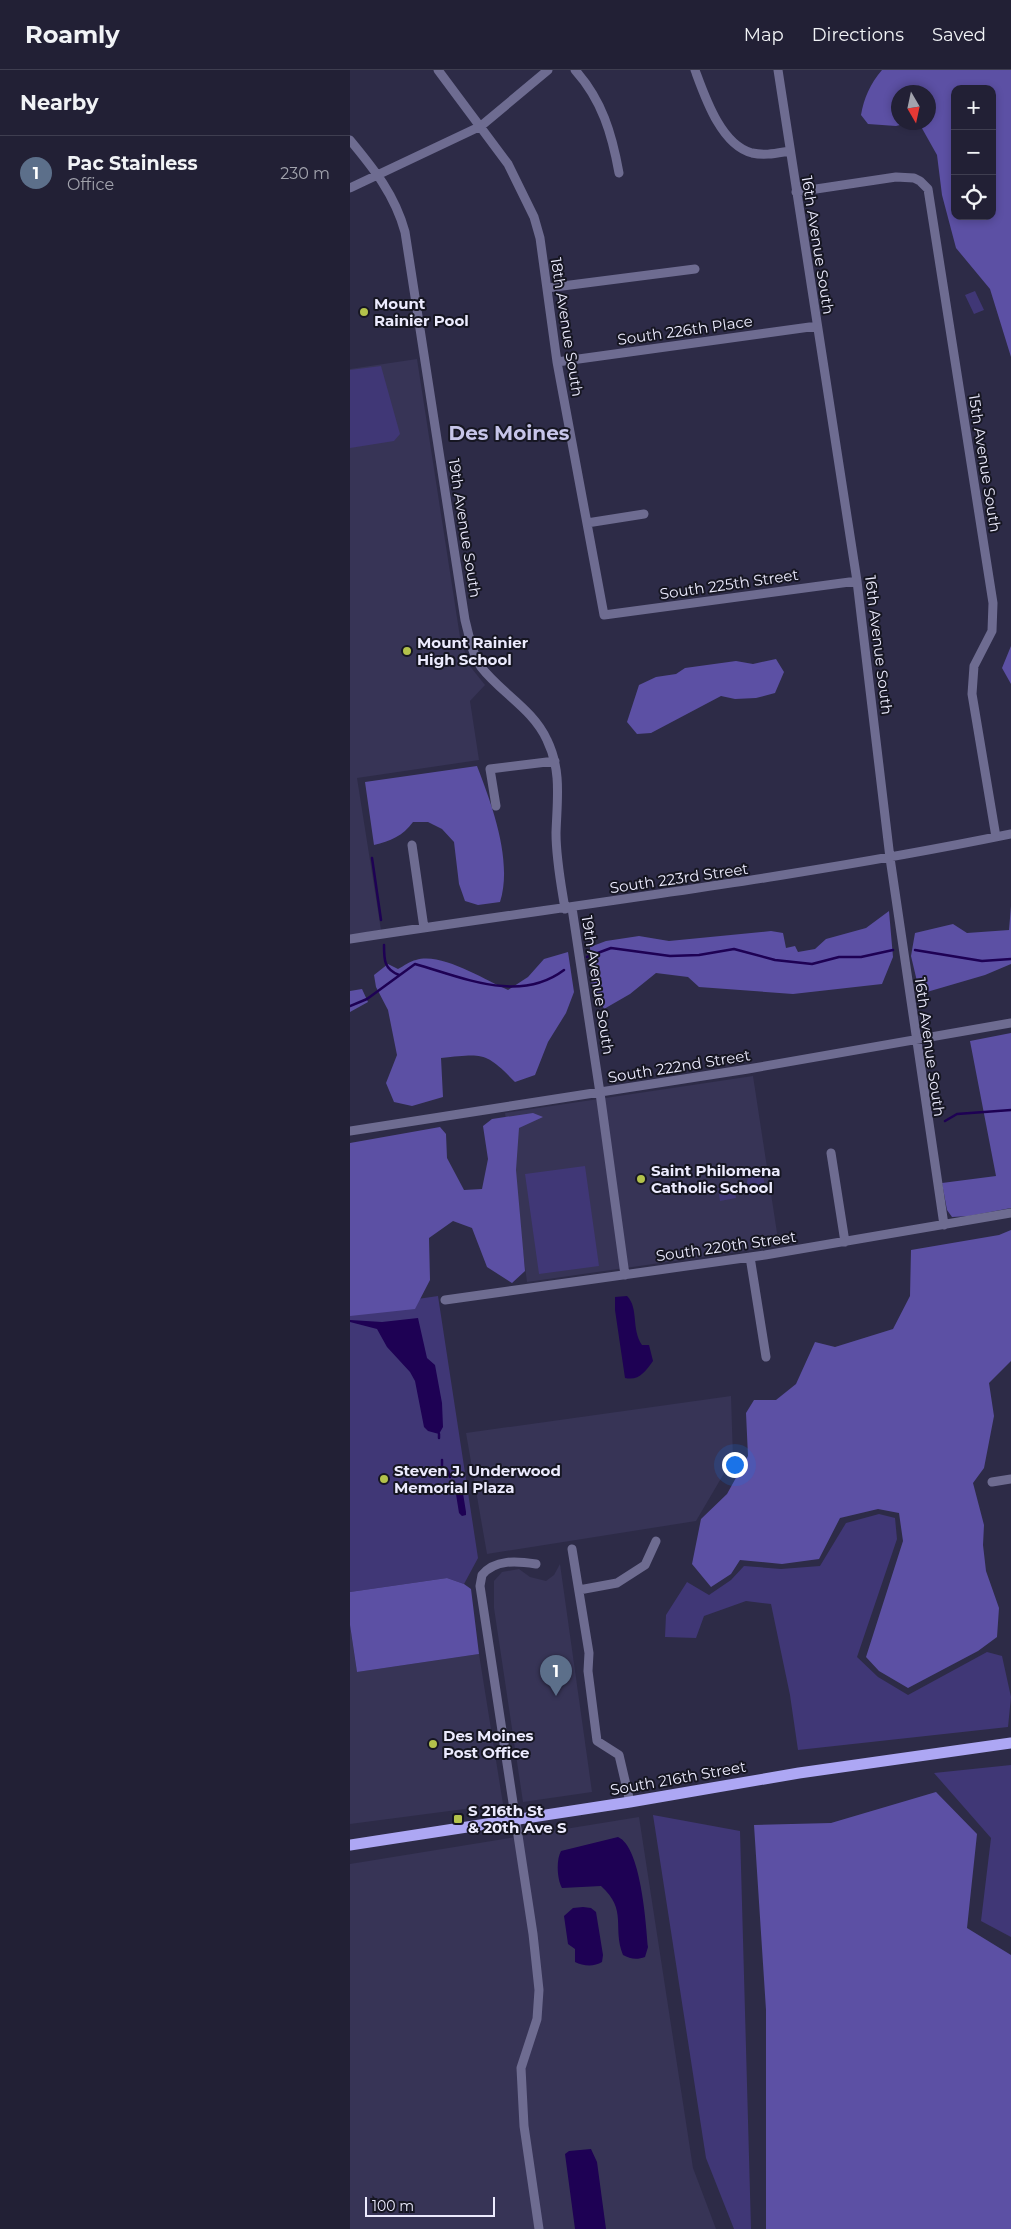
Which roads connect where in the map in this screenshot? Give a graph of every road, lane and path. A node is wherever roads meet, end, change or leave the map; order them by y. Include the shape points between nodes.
1 (438, 70) edge
2 (548, 70) edge
3 (575, 70) edge
4 (695, 70) edge
5 (778, 70) edge
6 (481, 126) junction
7 (350, 140) edge
8 (790, 151) junction
9 (619, 173) dead end
10 (378, 174) junction
11 (350, 188) edge
12 (796, 192) junction
13 (695, 269) dead end
14 (547, 288) junction
15 (817, 326) junction
16 (557, 362) junction
17 (644, 514) dead end
18 (587, 523) junction
19 (857, 581) junction
20 (604, 615) joint
21 (555, 761) junction
22 (496, 806) dead end
23 (1011, 834) edge
24 (996, 837) junction
25 (412, 845) dead end
26 (890, 858) junction
27 (569, 908) junction
28 (424, 928) junction
29 (350, 939) edge
30 (1011, 1023) edge
31 (915, 1040) junction
32 (600, 1092) junction
33 (350, 1131) edge
34 (831, 1154) dead end
35 (1011, 1213) edge
36 (944, 1225) junction
37 (845, 1242) junction
38 (750, 1257) junction
39 (624, 1275) junction
40 (445, 1300) dead end
41 (766, 1357) dead end
42 (1011, 1479) edge
43 (992, 1482) dead end
44 (656, 1542) dead end
45 (572, 1549) dead end
46 (536, 1564) dead end
47 (579, 1590) junction
48 (1011, 1743) edge
49 (630, 1802) junction
50 (515, 1819) junction
51 (350, 1845) edge
52 (539, 2229) edge

1 - 6 street, 18th Avenue South
2 - 6 street
3 - 9 street via 590,89 606,119
4 - 8 street via 708,106 741,148 764,154
5 - 8 street, 16th Avenue South
6 - 10 street
6 - 14 street, 18th Avenue South via 508,164 534,217
7 - 10 street, 19th Avenue South
8 - 12 street, 16th Avenue South
10 - 11 street
10 - 21 street, 19th Avenue South via 400,213 406,240 470,639 480,665 538,724
12 - 15 street, 16th Avenue South
12 - 24 street, 15th Avenue South via 896,177 920,181 928,189 993,604 992,631 974,666 972,694
13 - 14 street
14 - 16 street, 18th Avenue South
15 - 16 street, South 226th Place
15 - 19 street, 16th Avenue South
16 - 18 street, 18th Avenue South
17 - 18 street
18 - 20 street, 18th Avenue South
19 - 20 street, South 225th Street
19 - 26 street, 16th Avenue South
21 - 22 street via 490,769
21 - 27 street, 19th Avenue South via 559,792 557,853
23 - 24 street, South 223rd Street
24 - 26 street, South 223rd Street
25 - 28 street
26 - 27 street, South 223rd Street
26 - 31 street, 16th Avenue South
27 - 28 street, South 223rd Street
27 - 32 street, 19th Avenue South
28 - 29 street, South 223rd Street
30 - 31 street, South 222nd Street
31 - 32 street, South 222nd Street
31 - 36 street, 16th Avenue South
32 - 33 street, South 222nd Street
32 - 39 street, 19th Avenue South
34 - 37 street
35 - 36 street, South 220th Street
36 - 37 street, South 220th Street
37 - 38 street, South 220th Street
38 - 39 street, South 220th Street
38 - 41 street
39 - 40 street, South 220th Street
42 - 43 street
44 - 47 street via 645,1565 617,1583
45 - 47 street
46 - 50 street via 504,1562 487,1569 480,1586
47 - 49 street via 589,1652 588,1671 597,1741 620,1755
48 - 49 main road, South 216th Street via 791,1774
49 - 50 main road, South 216th Street
50 - 51 main road, South 216th Street
50 - 52 street via 539,1990 537,2019 521,2068 524,2126

